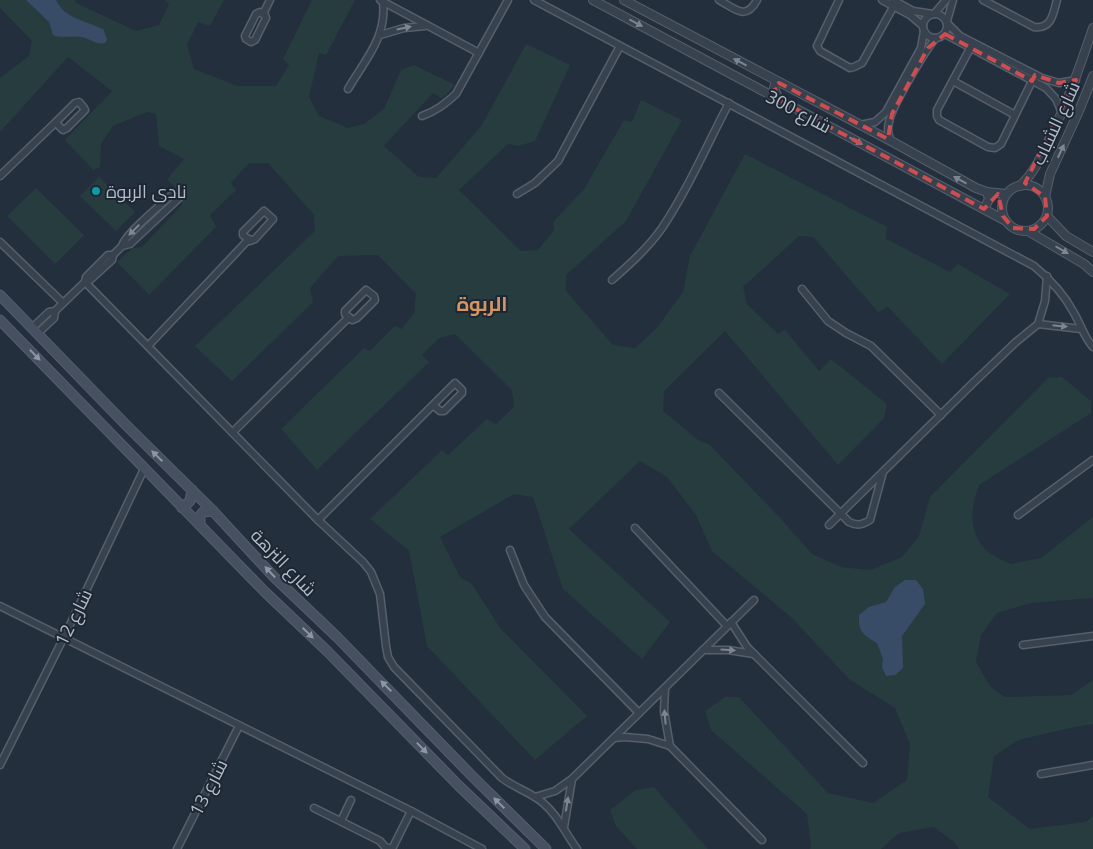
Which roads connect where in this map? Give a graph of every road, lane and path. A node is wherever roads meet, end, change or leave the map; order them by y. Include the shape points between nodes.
1 (270, 0) edge
2 (508, 0) edge
3 (534, 0) edge
4 (593, 0) edge
5 (624, 0) edge
6 (719, 0) edge
7 (758, 0) edge
8 (839, 0) edge
9 (882, 0) edge
10 (946, 0) edge
11 (953, 0) edge
12 (983, 0) edge
13 (1056, 0) edge
14 (382, 1) edge
15 (894, 3) edge
16 (263, 14) dead end
17 (934, 14) junction
18 (947, 22) junction
19 (428, 26) junction
20 (1093, 28) edge
21 (924, 29) junction
22 (945, 34) junction
23 (380, 35) junction
24 (936, 38) junction
25 (972, 45) junction
26 (620, 46) junction
27 (479, 53) junction
28 (758, 72) junction
29 (1093, 76) edge
30 (1034, 78) junction
31 (1076, 80) junction
32 (779, 82) junction
33 (953, 82) junction
34 (756, 88) junction
35 (348, 89) dead end
36 (779, 100) junction
37 (729, 103) junction
38 (1062, 113) junction
39 (1015, 115) junction
40 (422, 116) dead end
41 (879, 119) junction
42 (56, 122) junction
43 (888, 124) junction
44 (860, 125) junction
45 (891, 141) junction
46 (1035, 168) junction
47 (1052, 169) junction
48 (0, 176) edge
49 (1020, 186) junction
50 (987, 192) junction
51 (517, 194) dead end
52 (1006, 194) junction
53 (1045, 196) junction
54 (984, 209) junction
55 (150, 214) junction
56 (1046, 216) junction
57 (156, 220) junction
58 (1006, 221) junction
59 (1028, 231) junction
60 (249, 239) junction
61 (0, 242) edge
62 (122, 246) junction
63 (1093, 252) edge
64 (1093, 272) edge
65 (1047, 276) junction
66 (612, 280) dead end
67 (85, 282) junction
68 (802, 289) dead end
69 (0, 295) edge
70 (63, 303) junction
71 (348, 317) junction
72 (0, 320) edge
73 (1038, 324) junction
74 (1081, 329) junction
75 (36, 330) junction
76 (148, 346) junction
77 (1093, 347) edge
78 (719, 393) dead end
79 (433, 405) junction
80 (941, 415) junction
81 (232, 432) junction
82 (1093, 460) edge
83 (144, 469) junction
84 (884, 470) junction
85 (192, 490) junction
86 (182, 508) junction
87 (213, 511) junction
88 (840, 514) junction
89 (1018, 515) dead end
90 (318, 520) junction
91 (829, 525) dead end
92 (200, 526) junction
93 (635, 528) dead end
94 (510, 550) dead end
95 (754, 600) dead end
96 (0, 606) edge
97 (729, 624) junction
98 (1093, 636) edge
99 (64, 637) junction
100 (1023, 645) dead end
101 (703, 650) junction
102 (754, 654) junction
103 (665, 688) junction
104 (639, 713) junction
105 (239, 726) junction
106 (614, 738) junction
107 (670, 746) junction
108 (863, 763) dead end
109 (0, 765) edge
110 (1093, 765) edge
111 (1041, 774) dead end
112 (572, 779) junction
113 (535, 797) junction
114 (351, 800) dead end
115 (314, 808) dead end
116 (411, 811) junction
117 (341, 821) junction
118 (521, 824) junction
119 (564, 828) junction
120 (510, 834) junction
121 (762, 840) dead end
122 (539, 841) junction
123 (393, 847) edge
124 (177, 849) edge
125 (482, 849) edge
126 (526, 849) edge
127 (546, 849) edge
128 (577, 849) edge

1 - 16 street
2 - 27 street
3 - 26 street
4 -> 34 street, شارع 300
28 -> 5 street, شارع 300
6 - 7 street via 745,12 752,9
8 - 15 street via 817,46 820,52 850,68 862,63
9 - 15 street
10 - 17 street
11 - 18 street
12 - 13 street via 1039,28 1052,18
14 - 19 street
14 - 23 street via 384,19
15 - 17 street
15 - 21 street via 914,17
17 - 18 street
17 - 21 street via 926,18
18 - 22 street
18 - 25 street
23 -> 19 street
19 - 27 street
20 - 31 street, شارع الشباب
21 - 24 street via 928,36
21 - 41 street via 921,48
22 - 24 street
22 - 25 street
23 - 35 street
24 - 43 street
25 - 30 street
25 - 33 street
26 - 37 street
26 - 51 street via 558,162
27 - 40 street via 456,94
28 - 32 street, شارع 300
28 - 34 street via 763,82
47 -> 29 street, شارع الشباب
30 - 31 street via 1059,83
30 - 38 street via 1052,93
30 - 39 street
31 - 38 street, شارع الشباب
32 - 36 street via 774,88
32 - 44 street, شارع 300
33 - 39 street
33 - 39 street via 937,110 938,118 988,147 995,148 1001,144
34 - 36 street, شارع 300
36 -> 54 street, شارع 300
37 - 65 street via 1020,258
37 - 66 street via 665,222 646,247
38 - 46 street, شارع الشباب
41 - 43 street
41 - 44 street
42 - 42 street via 63,130 84,108 79,102 75,103
42 - 48 street
43 - 45 street
44 - 45 street, شارع 300
50 -> 45 street, شارع 300
46 - 47 street via 1041,175
46 - 49 street, شارع الشباب
47 - 53 street, شارع الشباب
49 - 52 street
49 - 53 street via 1031,186
50 - 52 street, شارع 300
50 - 54 street via 989,199
52 - 58 street via 1002,205
53 - 56 street
54 - 58 street, شارع 300
55 - 57 street
55 - 57 street via 174,193 178,194 179,198
55 -> 62 street
56 - 59 street via 1040,226
56 - 63 street via 1066,236
57 - 62 street via 130,244
58 - 59 street via 1013,228
59 -> 64 street
60 - 60 street via 253,241 273,217 262,212 243,232
60 - 76 street
61 - 70 street
62 - 67 street via 102,260
65 - 73 street via 1045,301
65 - 74 street via 1067,301
67 - 70 street
67 - 76 street
68 - 80 street via 828,320 871,346
69 - 75 main road, شارع النزهة
70 - 75 street via 54,312 54,318
71 - 71 street via 352,320 357,318 374,296 367,290 364,292 344,311
71 - 81 street
72 -> 83 main road, شارع النزهة
73 -> 74 street
73 - 80 street
74 - 77 street
85 -> 75 main road, شارع النزهة
76 - 81 street
78 - 88 street
79 - 79 street via 444,411 463,392 455,383
79 - 90 street
80 - 84 street
81 - 90 street
82 - 89 street
83 - 86 main road, شارع النزهة
83 - 99 street, شارع 12
84 - 88 street
84 - 88 street via 870,520 856,525
85 - 86 main road via 190,501
85 - 87 main road, شارع النزهة
86 - 92 main road, شارع النزهة
87 - 92 main road via 203,512
118 -> 87 main road, شارع النزهة via 336,636 274,578
88 - 91 street
90 - 113 street via 371,572 380,594 388,657 394,668 502,778
92 -> 120 main road, شارع النزهة
93 - 97 street
94 - 104 street via 524,585 545,617
95 - 97 street
96 - 99 street
97 - 101 street
97 - 102 street
98 - 100 street
99 - 105 street
99 - 109 street, شارع 12
101 -> 102 street
101 - 103 street
102 - 108 street
103 - 104 street
107 -> 103 street
104 - 106 street
105 - 116 street
105 - 124 street, شارع 13
106 - 107 street via 642,738
106 - 112 street
107 - 121 street
110 - 111 street
112 - 113 street via 555,791
119 -> 112 street
113 - 119 street via 552,811
114 - 117 street
115 - 117 street
116 - 123 street
116 - 125 street
117 - 123 street via 380,841 388,840
118 - 120 main road via 517,833
118 - 122 main road, شارع النزهة
119 - 128 street
120 - 126 main road, شارع النزهة
122 - 126 main road via 532,842
122 - 127 main road, شارع النزهة

